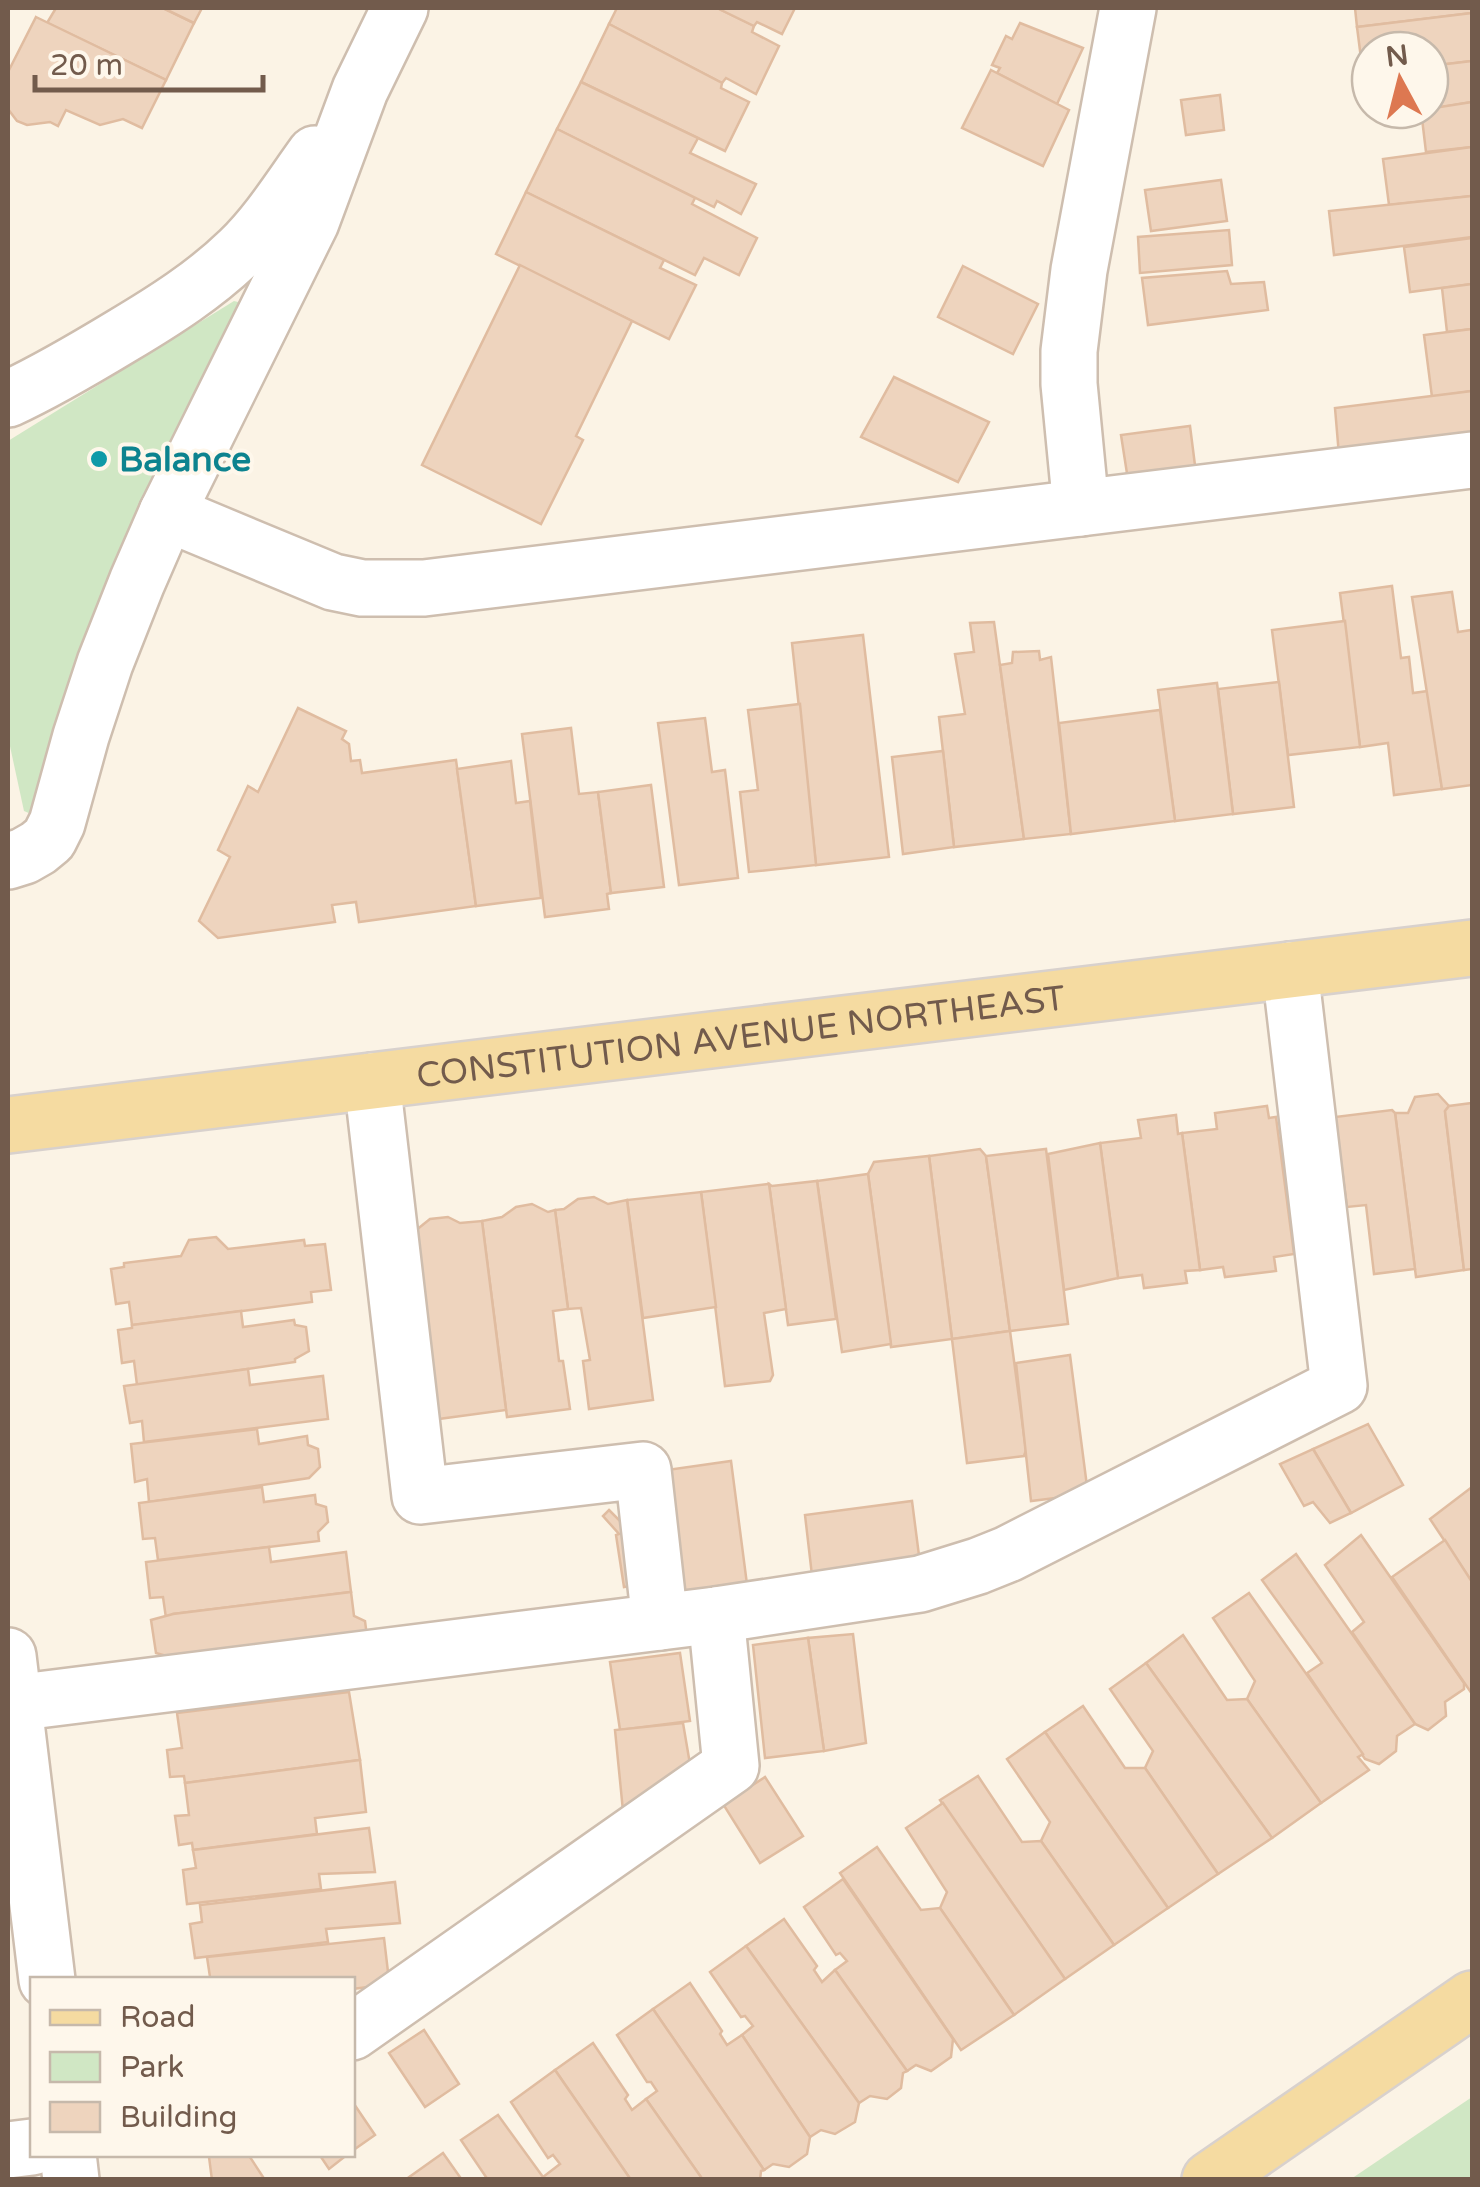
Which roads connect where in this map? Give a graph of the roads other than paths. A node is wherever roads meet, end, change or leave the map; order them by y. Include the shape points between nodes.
1 (400, 8) edge
2 (1128, 8) edge
3 (360, 90) junction
4 (8, 399) edge
5 (1472, 460) edge
6 (1080, 508) junction
7 (167, 513) junction
8 (8, 860) edge
9 (1472, 948) edge
10 (1290, 970) junction
11 (372, 1082) junction
12 (8, 1125) edge
13 (716, 1615) junction
14 (660, 1622) junction
15 (10, 1672) edge
16 (47, 1977) edge
17 (1472, 2000) edge
18 (355, 2030) edge
19 (1210, 2180) edge

1 - 3 street
2 - 6 street via 1069,351
3 - 4 street via 268,220 206,282
3 - 7 street via 311,222
5 - 6 street
6 - 7 street via 389,590 332,582
7 - 8 street via 105,663 57,823 38,848
9 - 10 main road, CONSTITUTION AVENUE NORTHEAST
10 - 11 main road, CONSTITUTION AVENUE NORTHEAST
10 - 13 street via 1340,1386 978,1566 920,1584
11 - 12 main road, CONSTITUTION AVENUE NORTHEAST
11 - 14 street via 420,1496 643,1470
13 - 14 street
13 - 18 street via 731,1766
14 - 15 street
15 - 16 street
17 - 19 main road

